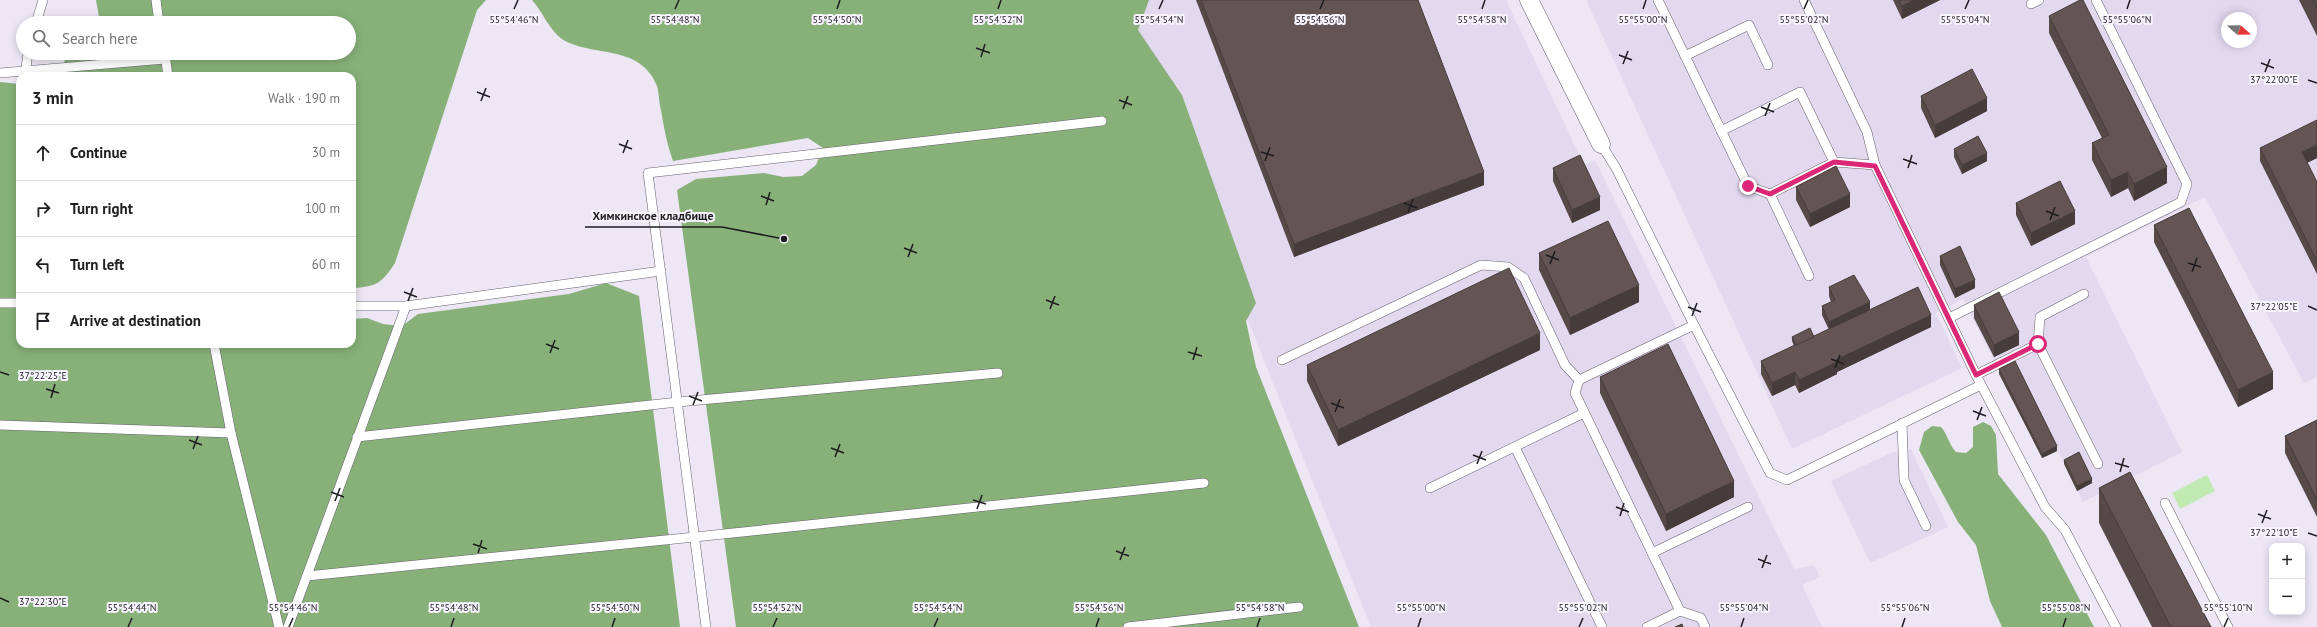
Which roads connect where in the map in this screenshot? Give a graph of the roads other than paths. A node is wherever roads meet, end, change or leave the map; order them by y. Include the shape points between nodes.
1 (43, 0) edge
2 (156, 0) edge
3 (1529, 0) edge
4 (1658, 0) edge
5 (1804, 0) edge
6 (2096, 0) edge
7 (38, 16) edge
8 (158, 16) edge
9 (1685, 56) junction
10 (27, 60) edge
11 (132, 60) edge
12 (166, 60) edge
13 (1768, 65) dead end
14 (26, 72) edge
15 (34, 72) edge
16 (167, 72) edge
17 (0, 73) edge
18 (16, 73) edge
19 (1102, 120) dead end
20 (1721, 130) junction
21 (1601, 144) joint
22 (1834, 162) junction
23 (1875, 166) junction
24 (1770, 194) junction
25 (661, 272) junction
26 (1809, 276) dead end
27 (2084, 294) dead end
28 (0, 303) edge
29 (16, 303) edge
30 (356, 306) edge
31 (406, 306) junction
32 (1949, 318) junction
33 (1694, 325) junction
34 (2038, 344) junction
35 (215, 348) edge
36 (1282, 360) dead end
37 (998, 373) dead end
38 (1976, 375) junction
39 (1579, 380) junction
40 (1981, 385) junction
41 (678, 402) junction
42 (1584, 413) junction
43 (1902, 423) junction
44 (0, 425) edge
45 (231, 433) junction
46 (358, 437) junction
47 (1515, 447) junction
48 (2098, 464) dead end
49 (1204, 483) dead end
50 (1430, 488) dead end
51 (2165, 503) dead end
52 (1748, 507) dead end
53 (1926, 526) dead end
54 (695, 538) junction
55 (1652, 553) junction
56 (307, 576) junction
57 (1298, 606) dead end
58 (1680, 611) junction
59 (279, 627) edge
60 (288, 627) edge
61 (706, 627) edge
62 (1128, 627) edge
63 (1602, 627) edge
64 (1647, 627) edge
65 (1705, 627) edge
66 (2116, 627) edge
67 (2228, 627) edge

1 - 7 lane
2 - 8 lane
3 - 21 street
4 - 9 lane
5 - 23 lane via 1867,132
6 - 32 lane via 2187,184 2181,202
9 - 13 lane via 1749,24
9 - 20 lane
10 - 14 lane
11 - 15 lane
12 - 16 lane
17 - 18 lane
19 - 25 lane via 648,173
20 - 22 lane via 1800,92
20 - 24 lane via 1748,186
21 - 33 lane via 1616,168
22 - 23 lane
22 - 24 lane
23 - 32 lane
24 - 26 lane
25 - 31 lane
25 - 41 lane
27 - 34 lane via 2040,317
28 - 29 lane
30 - 31 lane
31 - 46 lane
32 - 38 lane
33 - 39 lane
33 - 43 lane via 1770,473 1787,480
34 - 38 lane
34 - 48 lane
35 - 45 lane
36 - 39 lane via 1481,265 1508,267 1524,278 1565,365
37 - 41 lane
38 - 40 lane
39 - 42 lane via 1575,393
40 - 43 lane
40 - 66 lane via 2045,507 2065,530
41 - 46 lane
41 - 54 lane
42 - 47 lane
42 - 55 lane
43 - 53 lane via 1904,480
44 - 45 lane
45 - 59 lane
46 - 56 lane
47 - 50 lane
47 - 63 lane
49 - 54 lane
51 - 67 lane
52 - 55 lane
54 - 56 lane
54 - 61 lane
55 - 58 lane
56 - 60 lane
57 - 62 lane
58 - 64 lane
58 - 65 lane via 1701,618

